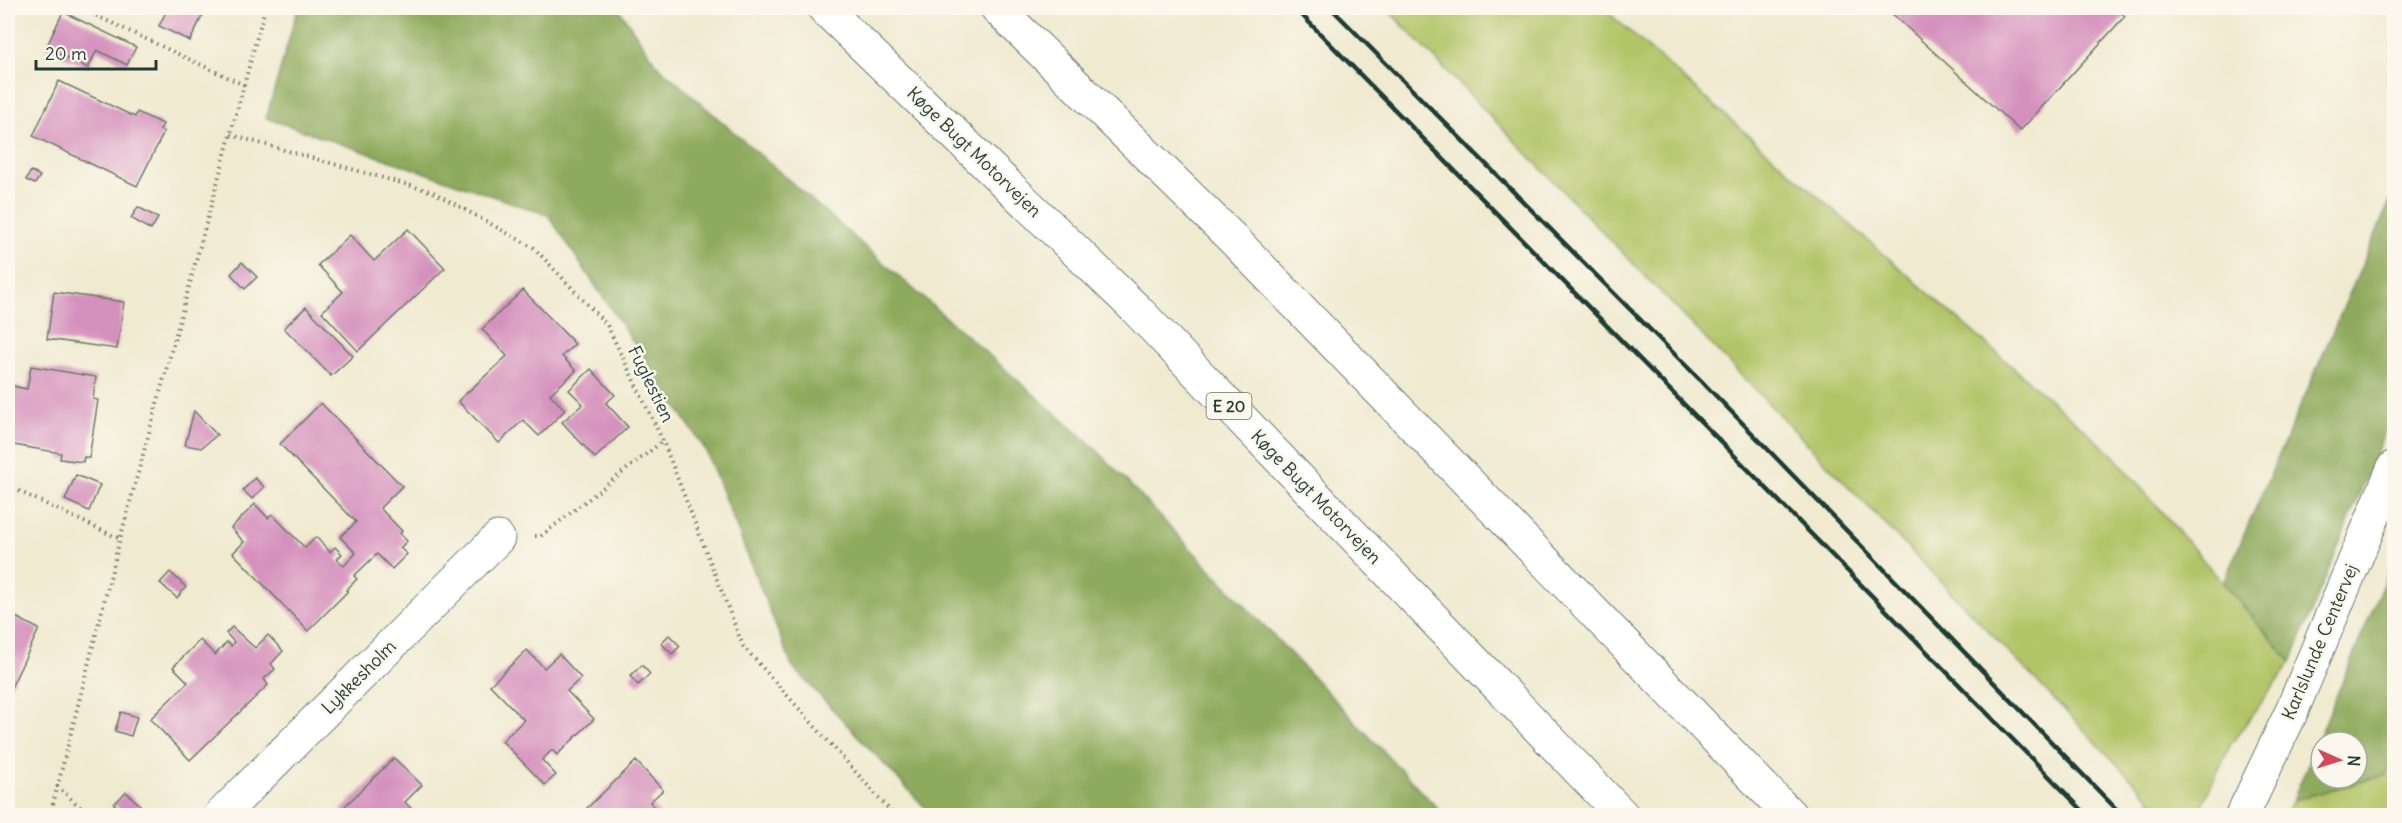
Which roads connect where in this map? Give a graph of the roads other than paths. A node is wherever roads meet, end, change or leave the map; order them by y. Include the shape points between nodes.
1 (824, 8) edge
2 (997, 8) edge
3 (2394, 467) edge
4 (498, 538) road end
5 (220, 816) edge
6 (1623, 816) edge
7 (1791, 816) edge
8 (2242, 816) edge

1 - 6 main road, Køge Bugt Motorvejen / E 20 via 1136,309
2 - 7 main road via 1232,238
3 - 8 main road, Karlslunde Centervej
4 - 5 main road, Lykkesholm

